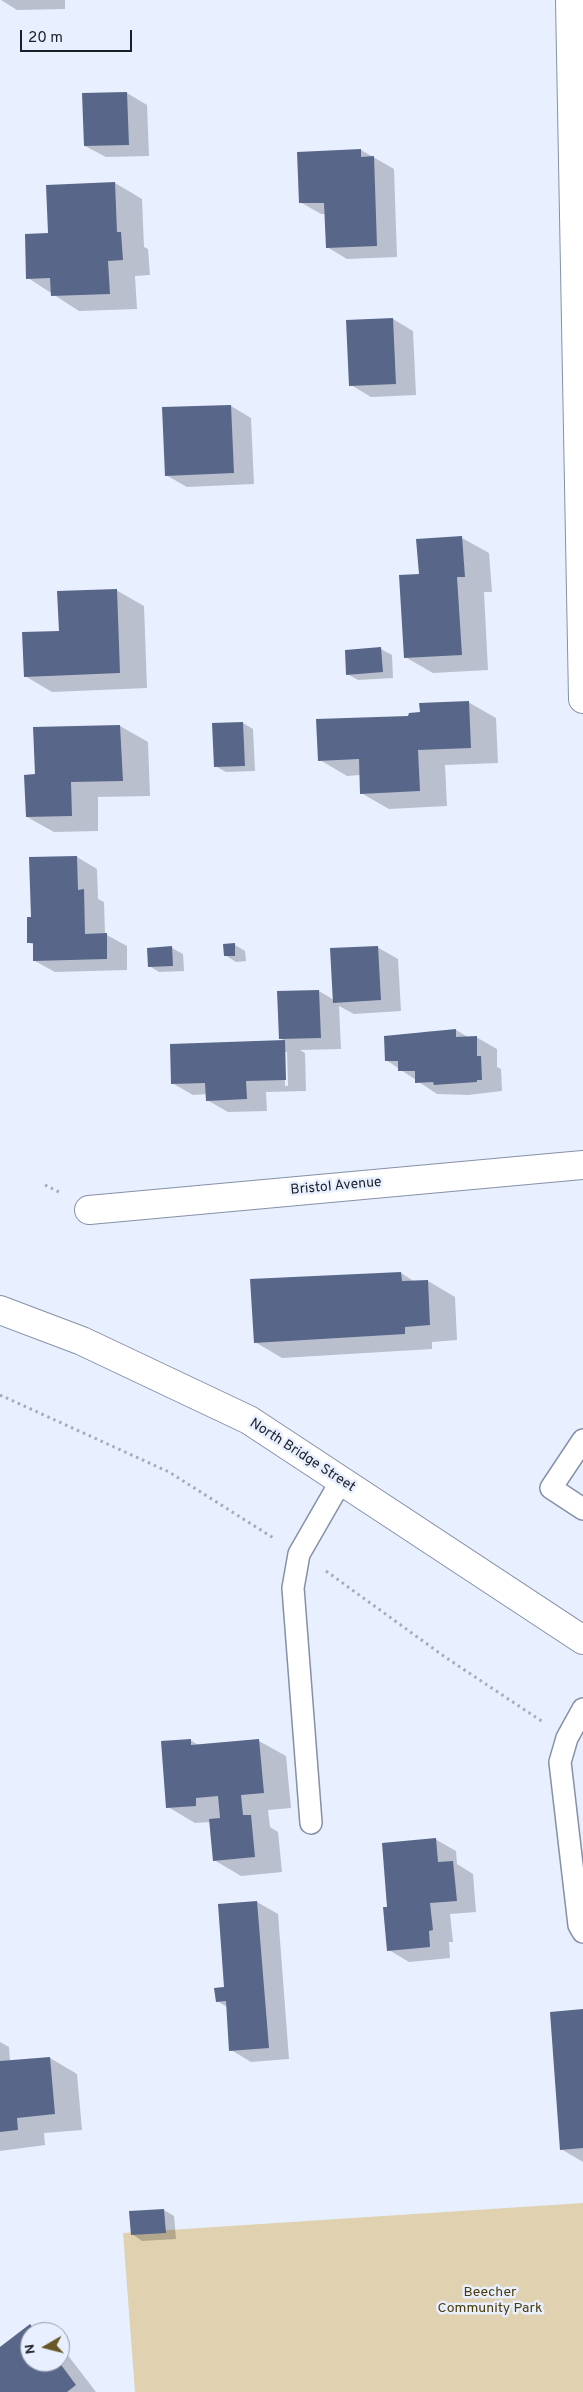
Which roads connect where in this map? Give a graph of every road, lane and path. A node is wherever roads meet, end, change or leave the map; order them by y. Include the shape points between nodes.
1 (570, 0) edge
2 (579, 275) edge
3 (583, 699) edge
4 (583, 1165) edge
5 (89, 1210) dead end
6 (0, 1310) edge
7 (583, 1440) edge
8 (341, 1481) junction
9 (583, 1510) edge
10 (582, 1637) edge
11 (583, 1709) edge
12 (311, 1823) dead end
13 (583, 1932) edge

1 - 2 main road
2 - 3 main road
4 - 5 main road, Bristol Avenue
6 - 8 main road, North Bridge Street via 82,1341 249,1420
7 - 9 lane via 551,1488
8 - 10 main road, North Bridge Street
8 - 12 lane via 299,1554 293,1588
11 - 13 lane via 567,1738 560,1762 579,1924

